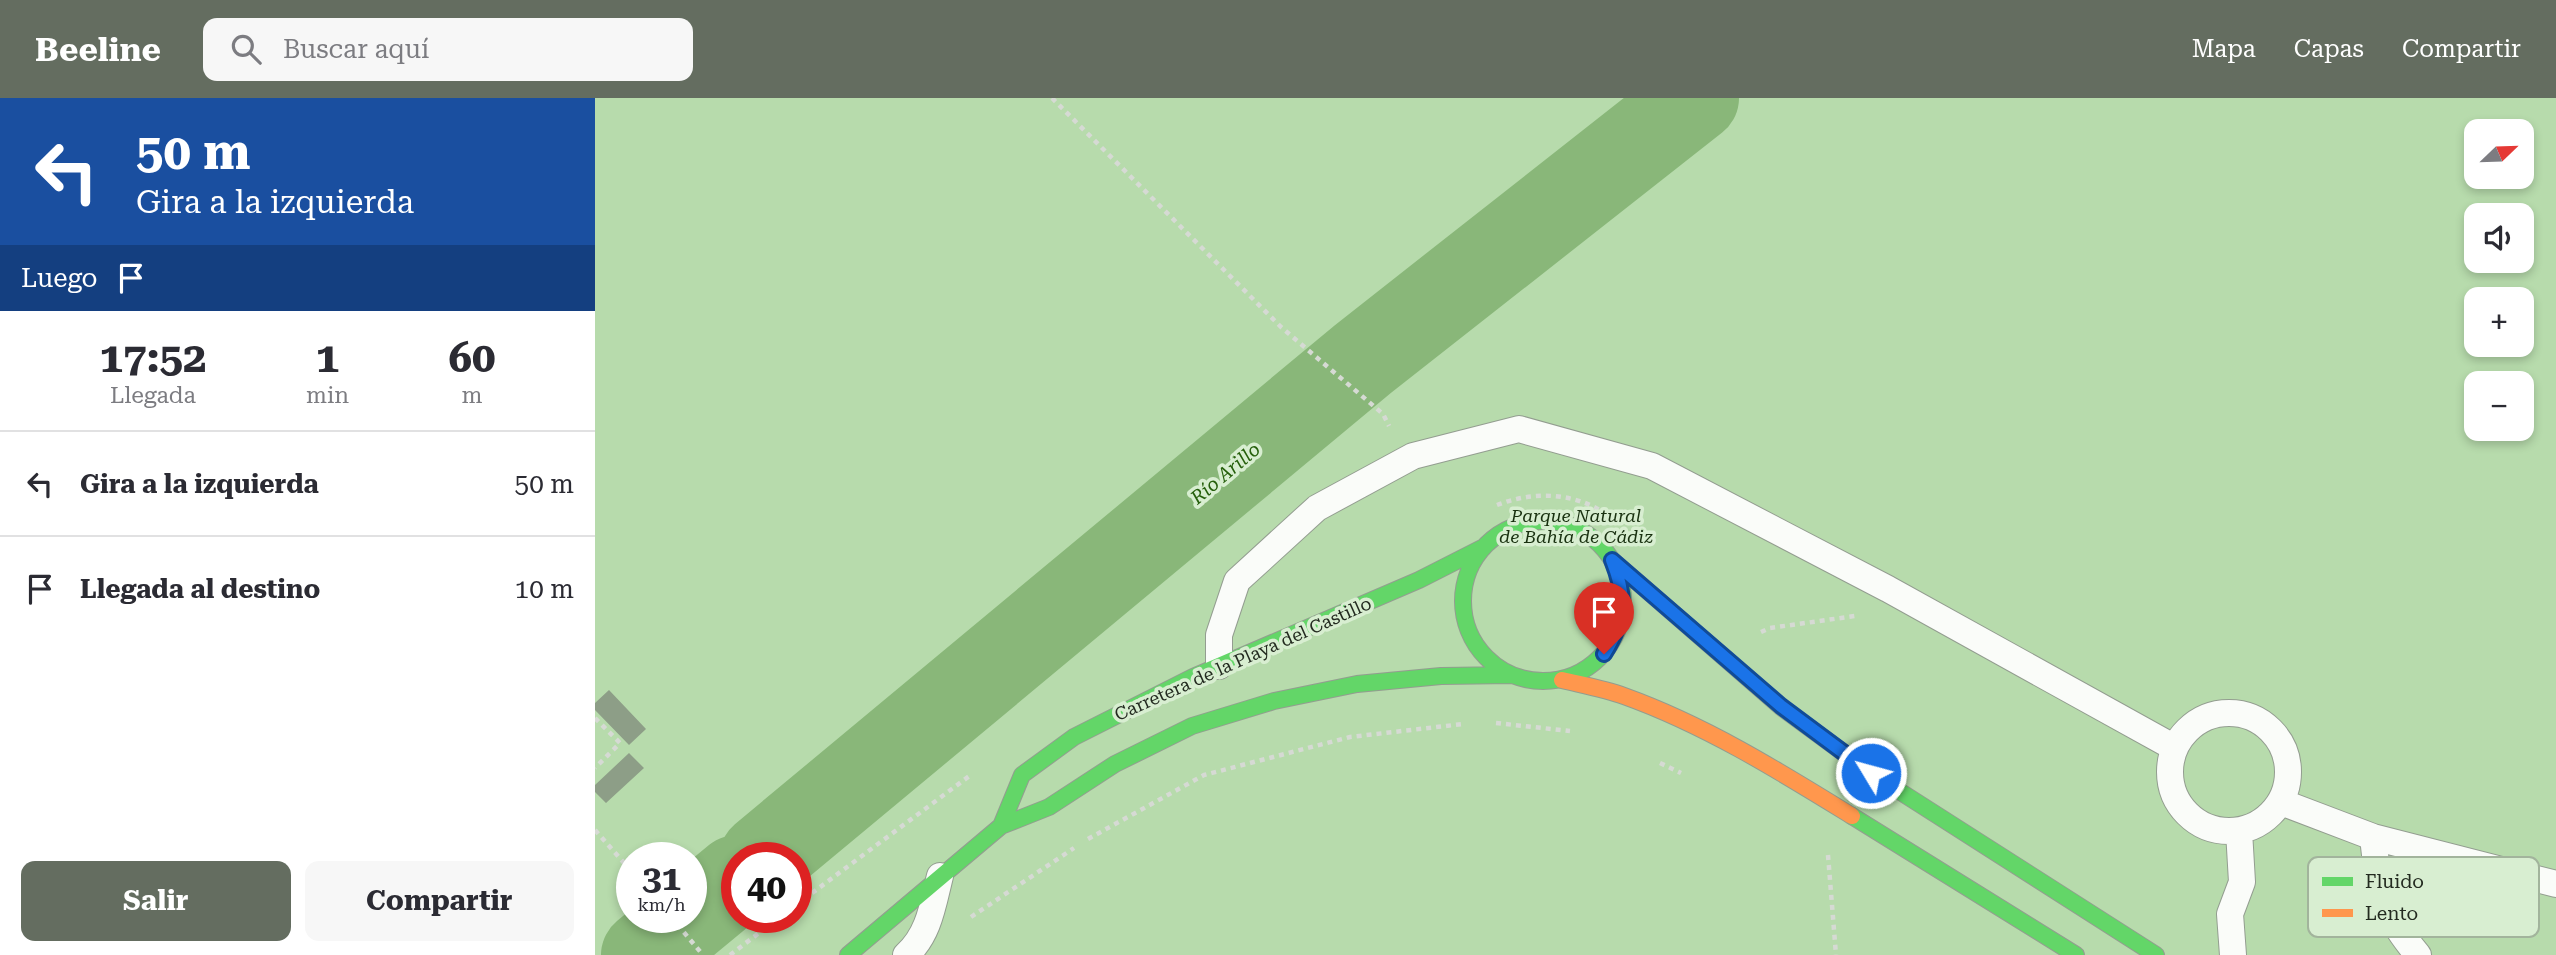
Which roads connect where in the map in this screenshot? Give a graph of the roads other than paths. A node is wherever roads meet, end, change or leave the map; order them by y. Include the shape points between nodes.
1 (1482, 548) junction
2 (1612, 560) junction
3 (1219, 666) junction
4 (1512, 676) junction
5 (1562, 680) junction
6 (2175, 748) junction
7 (2281, 802) junction
8 (1001, 826) junction
9 (2239, 831) junction
10 (2372, 837) junction
11 (2374, 857) edge
12 (2450, 857) edge
13 (940, 876) junction
14 (2539, 880) edge
15 (2556, 884) edge
16 (2403, 937) edge
17 (848, 955) edge
18 (906, 955) edge
19 (2076, 955) edge
20 (2156, 955) edge
21 (2233, 955) edge
22 (2418, 955) edge

1 - 2 street via 1501,532 1525,522 1550,521 1585,533
1 - 3 street, Carretera de la Playa del Castillo
1 - 4 street via 1469,569 1463,594 1465,619 1474,643 1490,662
2 - 5 street via 1622,583 1617,633 1604,654 1585,671
2 - 20 street via 1781,706 1871,773
3 - 6 lane via 1219,635 1237,581 1317,508 1413,456 1518,429 1652,466 1888,589
3 - 8 street, Carretera de la Playa del Castillo via 1074,737 1022,775
4 - 5 street
4 - 8 street, Carretera de la Playa del Castillo via 1441,676 1357,684 1274,701 1192,726 1115,764 1049,807
5 - 19 street via 1623,695 1692,724 1777,770
6 - 7 lane via 2188,729 2205,718 2223,713 2262,723 2285,751 2288,782
6 - 9 lane via 2170,768 2173,791 2183,809 2204,826
7 - 9 lane via 2259,824
7 - 10 lane
8 - 13 street, Carretera de la Playa del Castillo
9 - 21 lane via 2242,883 2230,914
10 - 11 lane
10 - 12 lane
13 - 17 street, Carretera de la Playa del Castillo
13 - 18 lane via 926,928
14 - 15 lane
16 - 22 lane

